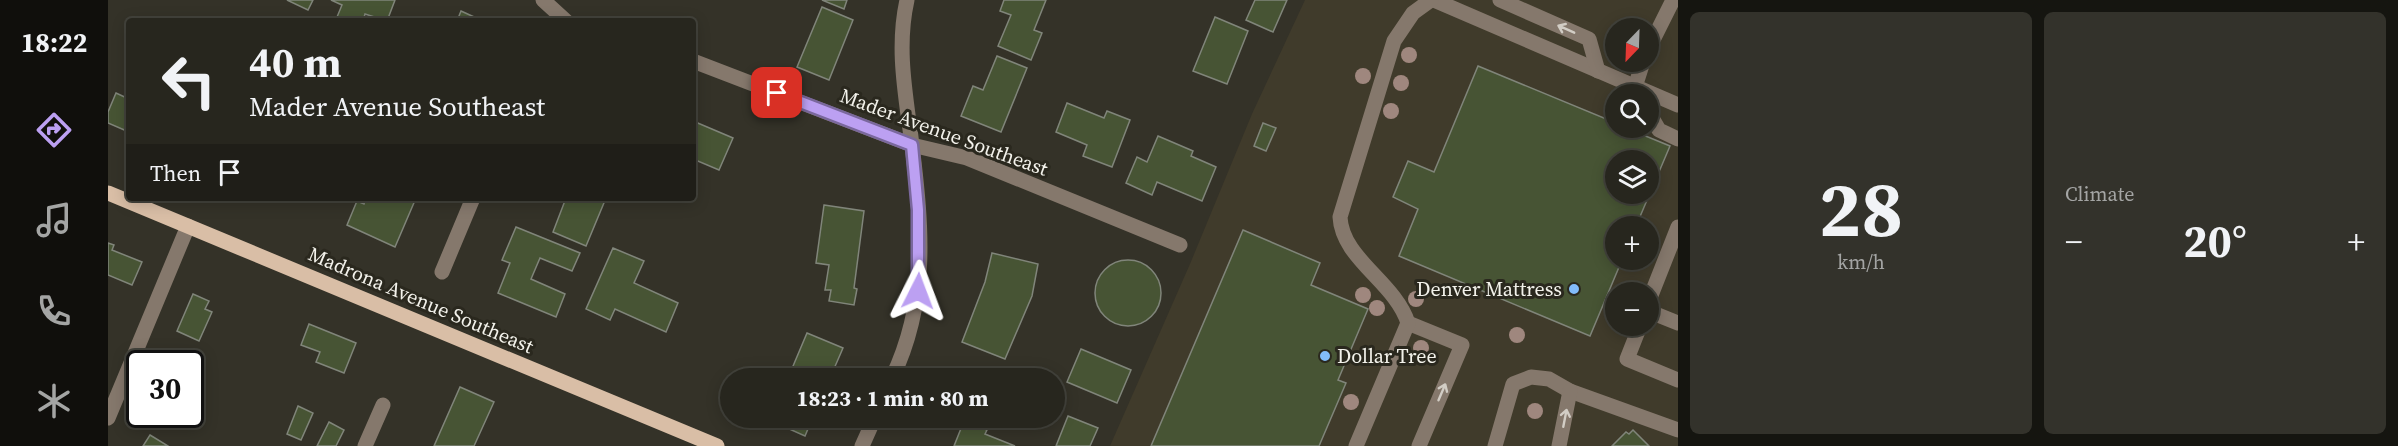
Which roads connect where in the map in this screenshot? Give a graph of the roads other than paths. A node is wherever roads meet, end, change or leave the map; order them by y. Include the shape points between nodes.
1 (543, 0) edge
2 (907, 0) edge
3 (1432, 0) edge
4 (1500, 0) edge
5 (1673, 0) edge
6 (558, 14) edge
7 (1659, 28) edge
8 (696, 62) edge
9 (1598, 71) junction
10 (1623, 84) edge
11 (1659, 99) edge
12 (1678, 105) edge
13 (1659, 130) edge
14 (1678, 139) edge
15 (912, 145) junction
16 (108, 193) edge
17 (126, 200) edge
18 (127, 201) edge
19 (472, 201) edge
20 (188, 226) junction
21 (1678, 227) edge
22 (1180, 245) dead end
23 (442, 272) dead end
24 (1656, 282) edge
25 (1659, 315) edge
26 (1408, 323) junction
27 (1678, 323) edge
28 (1636, 336) edge
29 (897, 368) edge
30 (1678, 380) edge
31 (1570, 391) junction
32 (382, 405) dead end
33 (108, 418) edge
34 (869, 428) edge
35 (1678, 430) edge
36 (365, 446) edge
37 (717, 446) edge
38 (862, 446) edge
39 (1356, 446) edge
40 (1419, 446) edge
41 (1495, 446) edge
42 (1559, 446) edge

1 - 6 street
2 - 15 street via 902,82
3 - 9 street
3 - 26 street via 1413,13 1394,41 1340,217 1343,237 1402,306
9 -> 4 street via 1589,39
5 - 7 street
8 - 15 street, Mader Avenue Southeast
9 - 10 street
11 - 12 street
13 - 14 street
15 - 22 street, Mader Avenue Southeast via 967,158
15 - 29 street via 920,273 907,347
16 - 17 main road, Madrona Avenue Southeast
18 - 20 main road, Madrona Avenue Southeast
19 - 23 street
20 - 33 street
20 - 37 main road, Madrona Avenue Southeast
21 - 24 street
25 - 27 street
26 - 39 street
40 -> 26 street via 1462,345
28 - 30 street via 1626,359
31 - 35 street
31 - 41 street via 1549,379 1531,377 1513,384
42 -> 31 street
32 - 36 street
34 - 38 street

